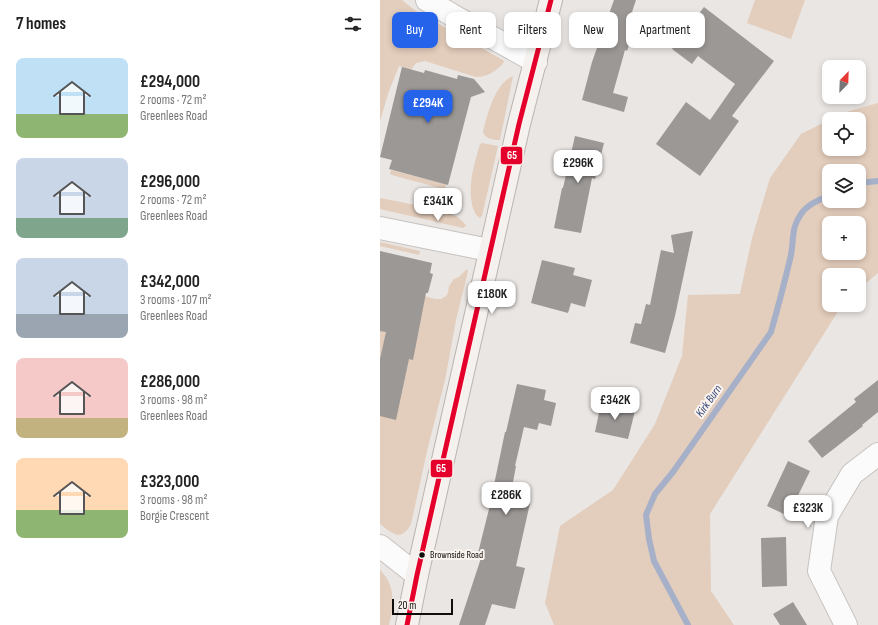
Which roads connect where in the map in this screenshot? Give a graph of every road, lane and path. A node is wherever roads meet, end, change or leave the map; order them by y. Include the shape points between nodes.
1 (427, 0) edge
2 (551, 0) edge
3 (536, 62) junction
4 (380, 228) edge
5 (489, 250) junction
6 (878, 454) edge
7 (380, 546) edge
8 (417, 575) junction
9 (407, 625) edge
10 (846, 625) edge

1 - 3 street
2 - 3 main road
3 - 5 main road
4 - 5 street
5 - 8 main road
6 - 10 street via 852,474 827,516 819,571
7 - 8 street
8 - 9 main road

